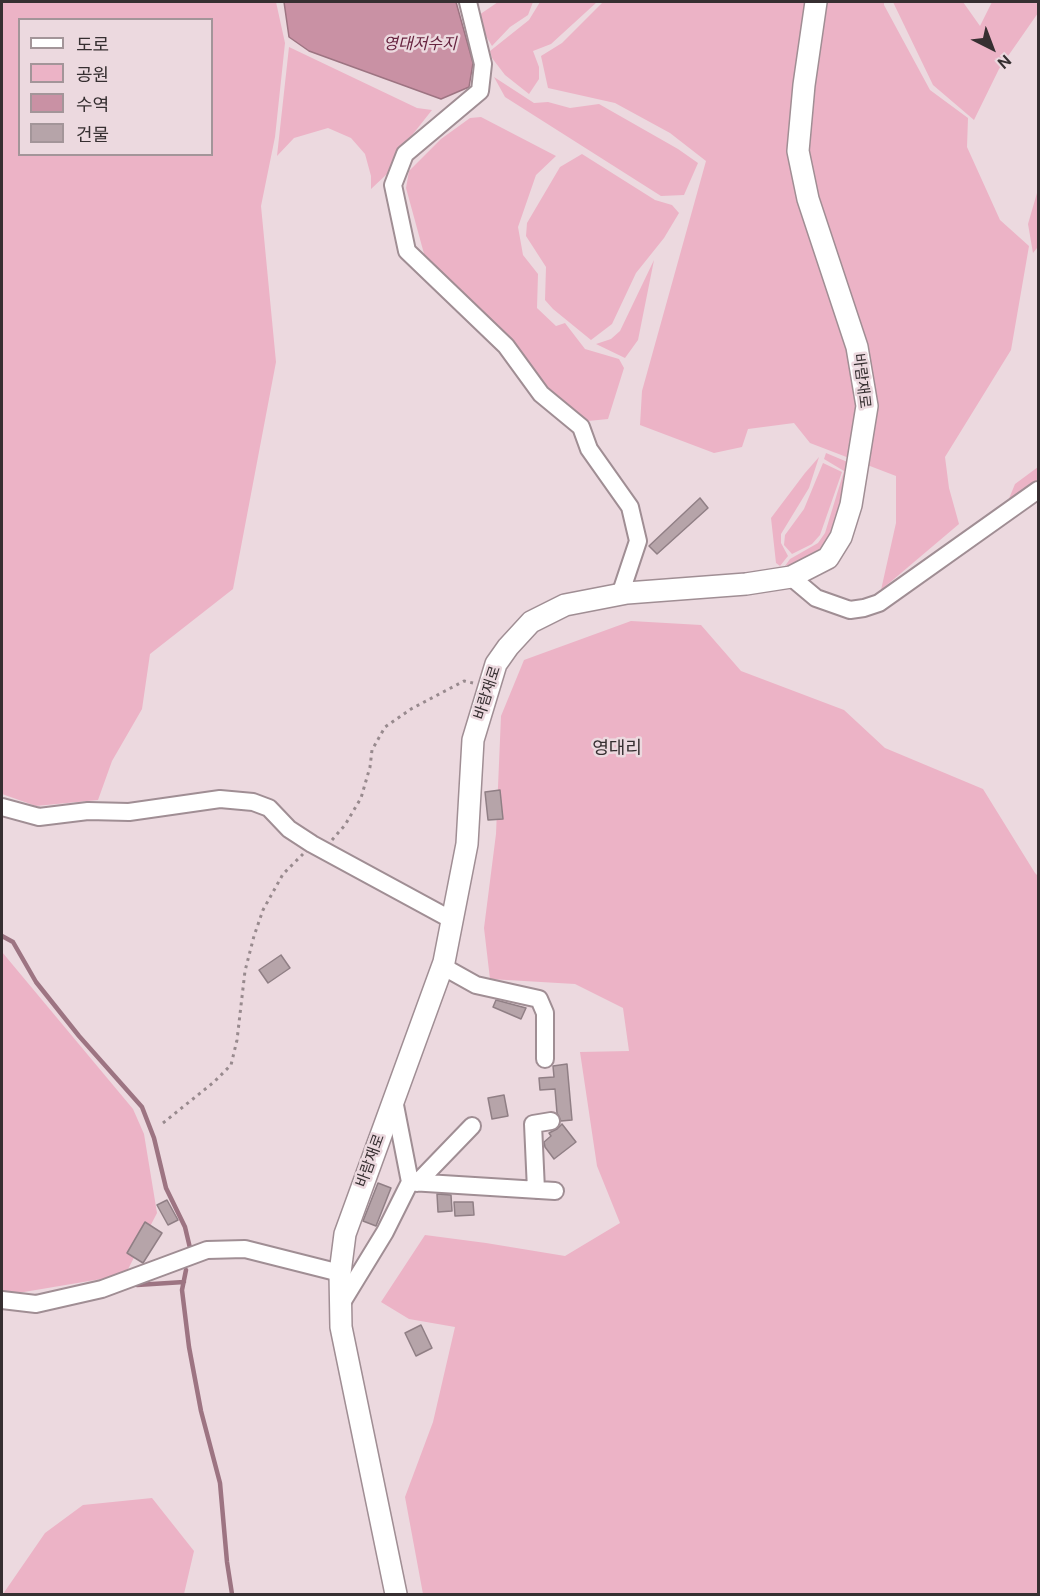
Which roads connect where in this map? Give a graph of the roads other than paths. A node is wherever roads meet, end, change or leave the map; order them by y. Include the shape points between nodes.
1 (468, 2) edge
2 (816, 2) edge
3 (1038, 490) edge
4 (791, 577) junction
5 (620, 594) junction
6 (2, 807) edge
7 (452, 920) junction
8 (442, 966) junction
9 (545, 1059) dead end
10 (394, 1099) junction
11 (551, 1121) dead end
12 (472, 1126) dead end
13 (414, 1183) junction
14 (536, 1190) junction
15 (555, 1191) dead end
16 (340, 1273) junction
17 (2, 1300) edge
18 (341, 1304) junction
19 (396, 1594) edge

1 - 5 street via 483,64 480,91 405,154 393,185 407,251 506,346 541,394 581,427 589,449 630,507 638,541
2 - 4 street, 바람재로 via 798,151 808,199 857,347 867,406 851,505 841,537 828,558
3 - 4 street via 879,603 850,610 816,598
4 - 5 street, 바람재로
5 - 7 street, 바람재로 via 565,605 531,622 496,664 473,740 467,844
6 - 7 street via 39,817 88,811 129,812 220,799 253,802 269,808 289,829 318,847
7 - 8 street, 바람재로
8 - 9 street via 476,985 539,999 545,1013
8 - 10 street, 바람재로
10 - 13 street
10 - 16 street, 바람재로 via 345,1234
11 - 14 street via 533,1124
12 - 13 street
13 - 14 street
13 - 18 street
14 - 15 street
16 - 17 street via 244,1249 207,1250 102,1289 36,1304
16 - 18 street, 바람재로
18 - 19 street, 바람재로 via 341,1327

